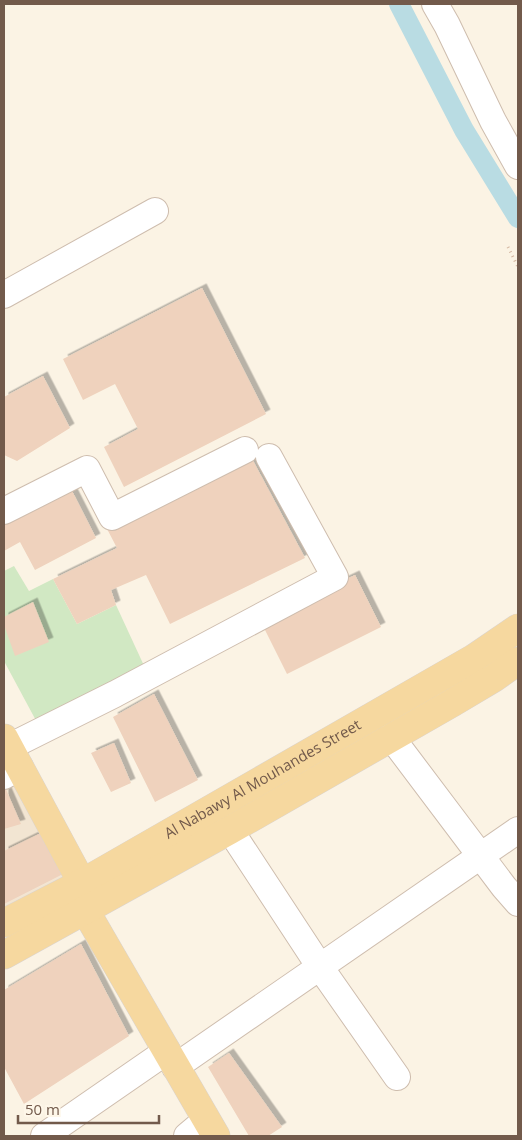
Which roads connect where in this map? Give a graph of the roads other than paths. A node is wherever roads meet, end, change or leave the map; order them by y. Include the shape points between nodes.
1 (435, 4) edge
2 (518, 166) edge
3 (155, 211) dead end
4 (4, 295) edge
5 (4, 511) edge
6 (518, 628) edge
7 (518, 661) edge
8 (391, 737) junction
9 (9, 757) edge
10 (230, 830) junction
11 (518, 830) edge
12 (481, 856) junction
13 (82, 883) junction
14 (518, 903) edge
15 (85, 910) junction
16 (4, 923) edge
17 (4, 955) edge
18 (320, 967) junction
19 (171, 1059) junction
20 (396, 1077) dead end
21 (203, 1131) edge
22 (44, 1136) edge

1 - 2 street
3 - 4 street
5 - 9 street via 87,469 112,517 257,454 335,577 115,694
6 - 13 main road, Al Nabawy Al Mouhandes Street via 474,658
7 - 8 main road, Al Nabawy Al Mouhandes Street
8 - 10 main road, Al Nabawy Al Mouhandes Street
8 - 12 street
9 - 13 main road
10 - 15 main road, Al Nabawy Al Mouhandes Street
10 - 18 street
11 - 12 street
12 - 14 street
12 - 18 street
13 - 16 main road, Al Nabawy Al Mouhandes Street
15 - 17 main road, Al Nabawy Al Mouhandes Street
15 - 19 main road
18 - 19 street
18 - 20 street
19 - 21 main road
19 - 22 street

